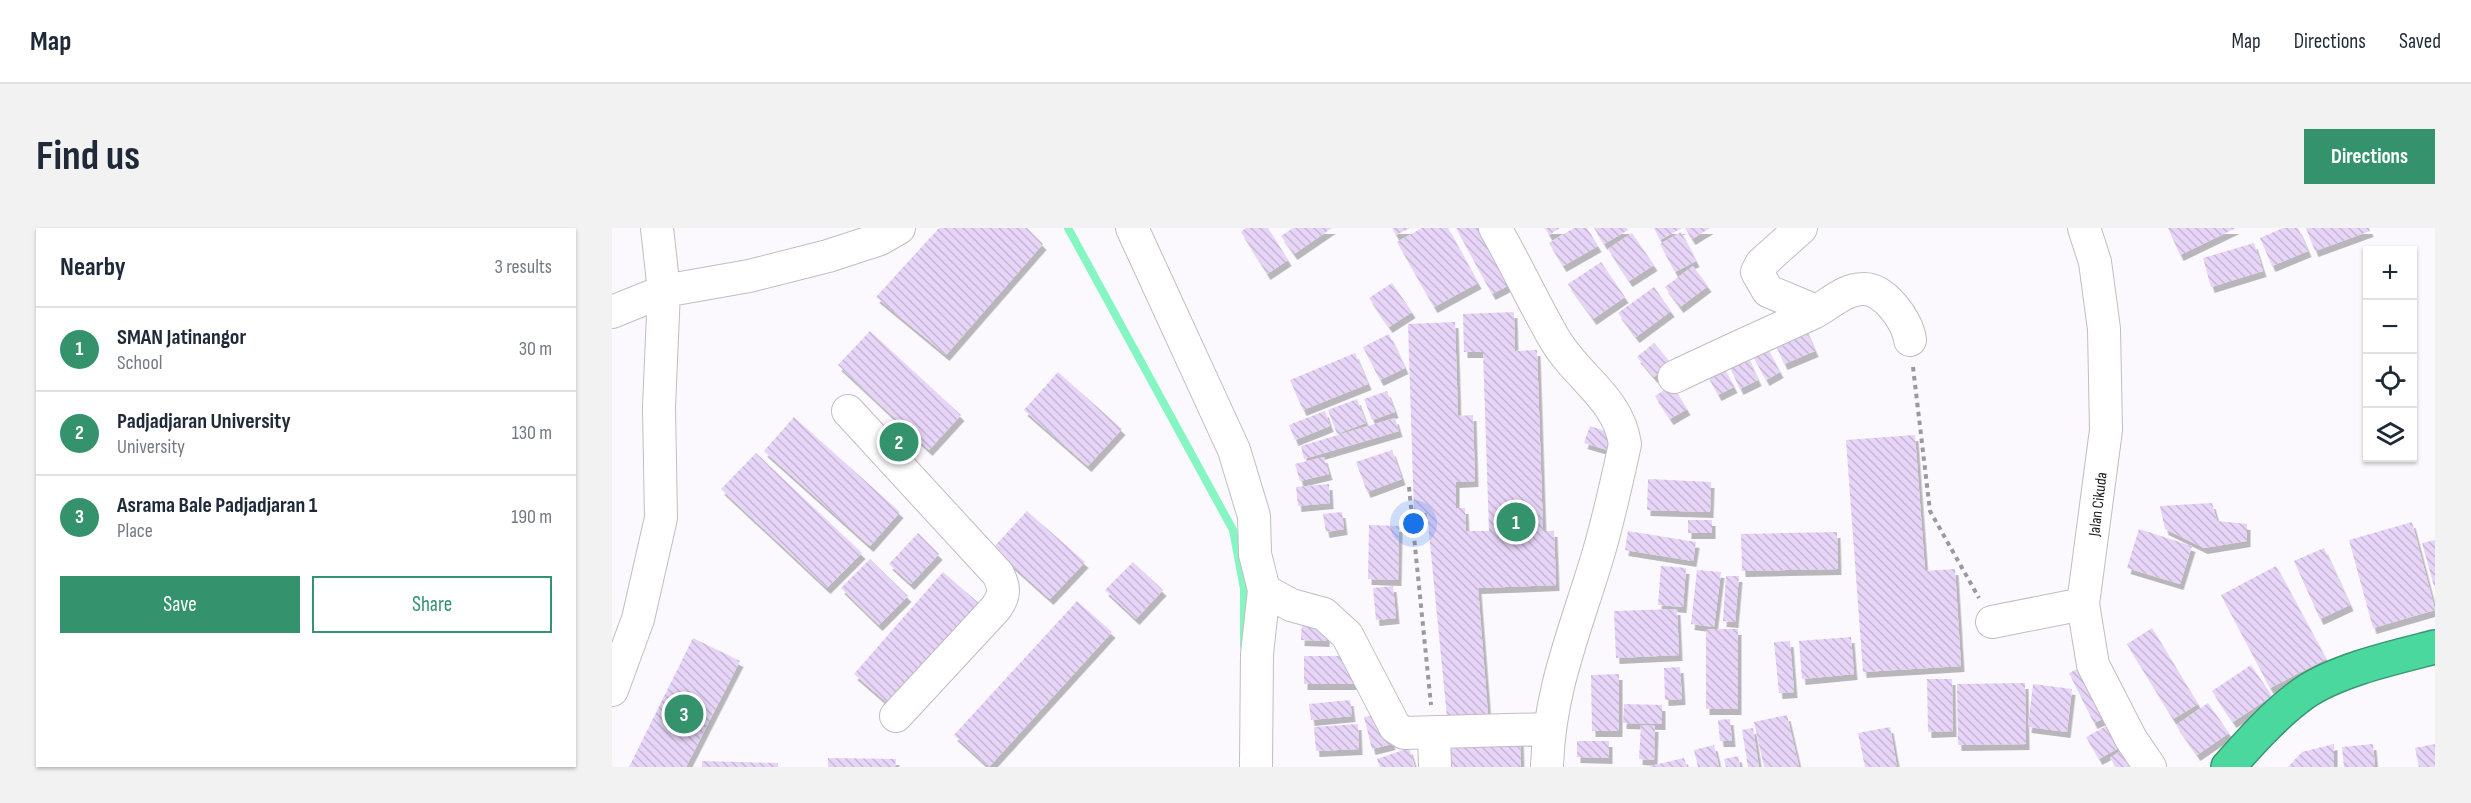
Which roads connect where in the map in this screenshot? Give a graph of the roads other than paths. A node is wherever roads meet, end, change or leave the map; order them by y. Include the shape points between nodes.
1 (657, 228) edge
2 (899, 228) edge
3 (1132, 228) edge
4 (1495, 228) edge
5 (1801, 228) edge
6 (2084, 228) edge
7 (664, 291) junction
8 (1816, 311) junction
9 (612, 312) edge
10 (1910, 340) road end
11 (1674, 377) dead end
12 (848, 411) dead end
13 (1264, 590) junction
14 (2083, 604) junction
15 (1992, 622) road end
16 (2435, 647) edge
17 (612, 690) edge
18 (896, 716) dead end
19 (1548, 729) junction
20 (1434, 733) junction
21 (1256, 767) edge
22 (1435, 767) edge
23 (1547, 767) edge
24 (2150, 767) edge
25 (2228, 767) edge

1 - 7 street
2 - 7 street via 880,239 828,256 749,276
3 - 13 street via 1234,450 1254,516 1255,555
4 - 19 street via 1555,341 1622,423 1625,444 1595,566 1560,671
5 - 8 street via 1757,272 1768,291
6 - 14 street, Jalan Cikuda via 2095,262 2104,329 2106,430
7 - 9 street
7 - 17 street via 659,407 661,518 638,619
8 - 10 street via 1846,293 1864,288 1890,303 1909,331
8 - 11 street
12 - 18 street via 998,574 1004,586 996,608
13 - 20 street via 1291,605 1324,614 1347,635 1395,727 1404,732
13 - 21 street via 1257,654
14 - 15 street
14 - 24 street, Jalan Cikuda via 2093,665 2130,739
16 - 25 highway via 2367,665 2306,692 2262,728
19 - 20 street
19 - 23 street
20 - 22 street

